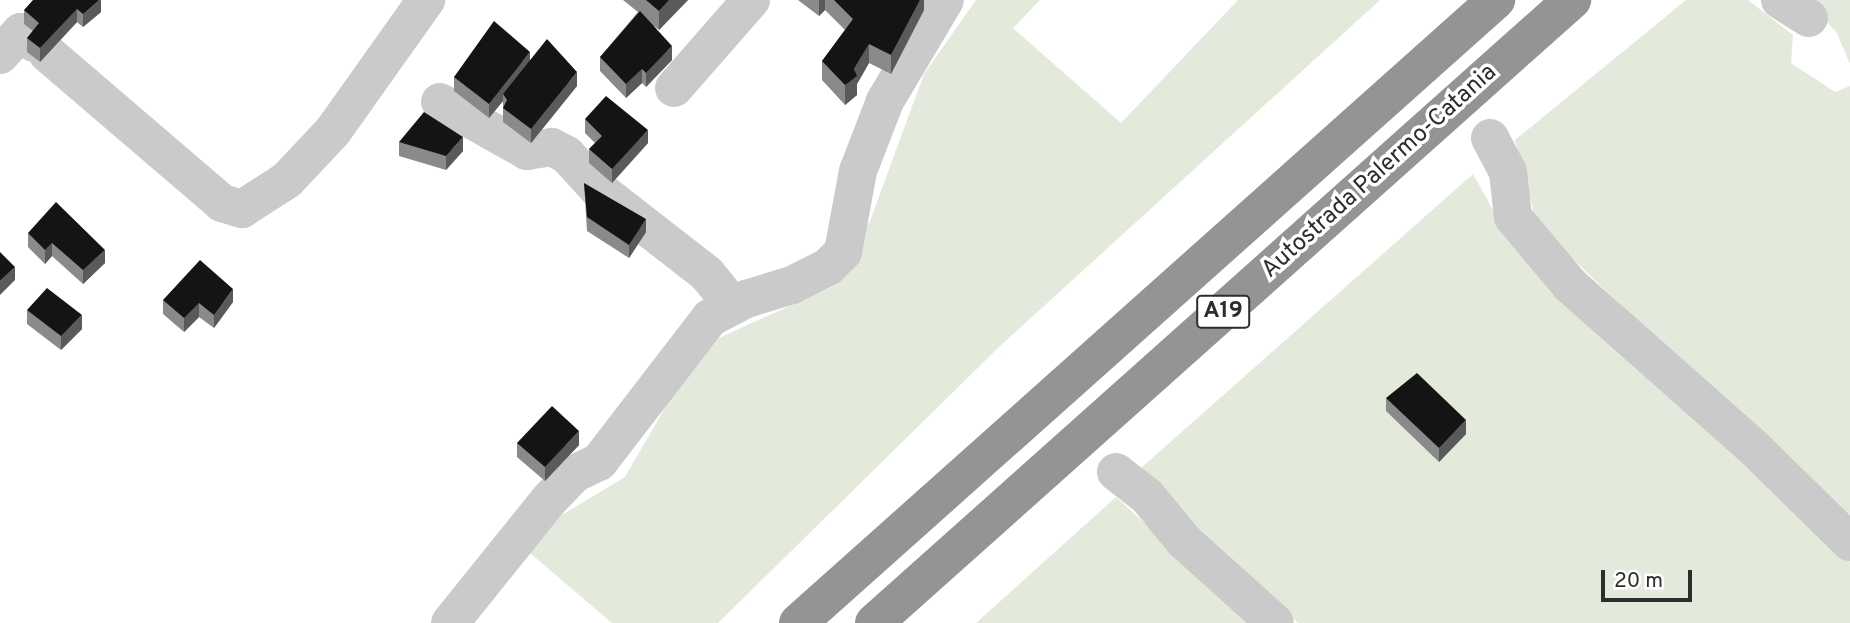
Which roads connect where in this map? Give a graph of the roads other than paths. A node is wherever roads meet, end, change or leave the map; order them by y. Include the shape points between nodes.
1 (426, 0) edge
2 (751, 0) edge
3 (945, 0) edge
4 (1496, 0) edge
5 (1572, 0) edge
6 (26, 46) edge
7 (674, 88) dead end
8 (440, 102) dead end
9 (1490, 138) dead end
10 (733, 306) junction
11 (1116, 472) dead end
12 (1850, 542) edge
13 (450, 623) edge
14 (798, 623) edge
15 (874, 623) edge
16 (1275, 623) edge

1 - 6 street via 333,131 287,180 242,209 222,203
2 - 7 street
3 - 10 street via 885,101 858,172 843,252 828,267 792,285
4 - 14 highway, Autostrada Palermo-Catania / A19
5 - 15 highway, Autostrada Palermo-Catania / A19
8 - 10 street via 527,150 552,147 568,155 598,189 707,274
9 - 12 street via 1508,172 1513,217 1570,285 1753,447
10 - 13 street via 710,318 599,462 574,474 549,500
11 - 16 street via 1147,496 1184,541

